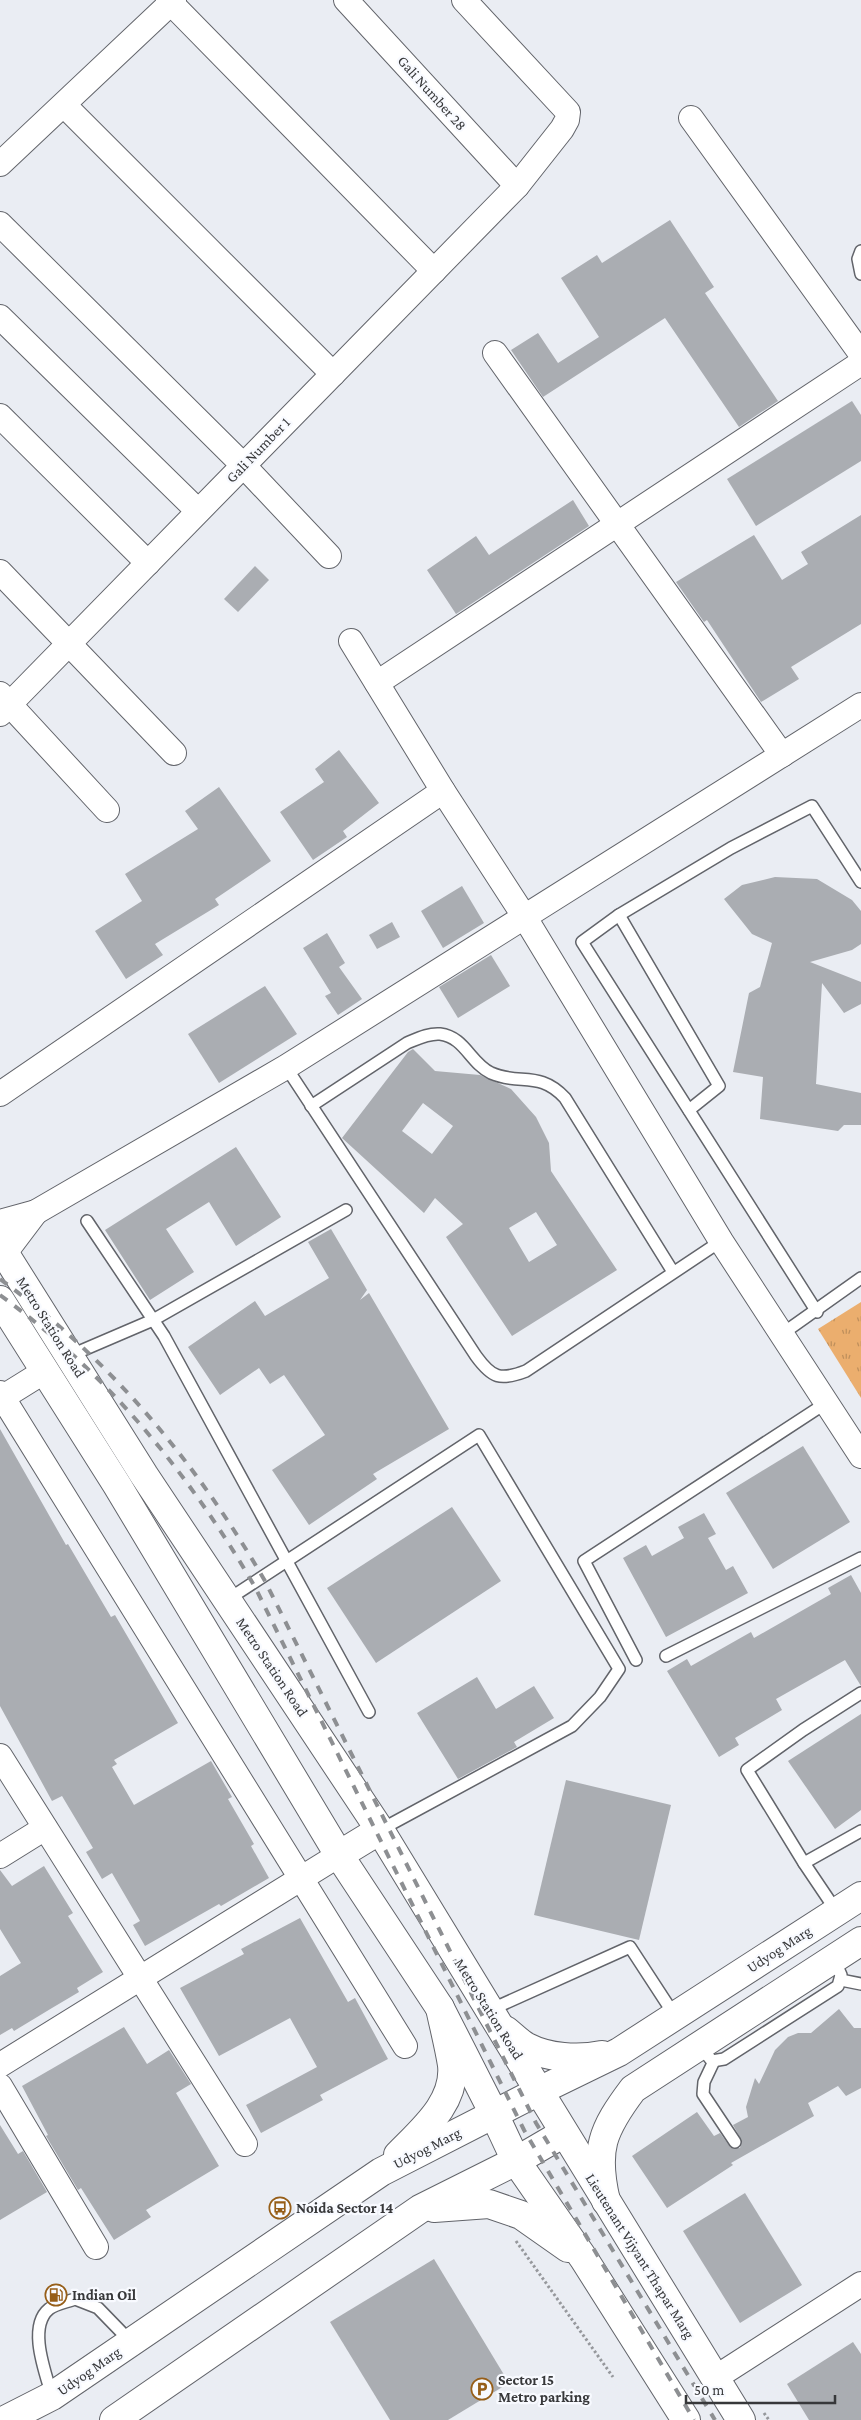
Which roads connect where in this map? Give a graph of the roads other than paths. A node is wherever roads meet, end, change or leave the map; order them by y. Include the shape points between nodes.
1 (346, 0) edge
2 (464, 0) edge
3 (171, 1) edge
4 (64, 105) junction
5 (691, 118) dead end
6 (0, 164) edge
7 (517, 186) junction
8 (0, 224) edge
9 (861, 251) edge
10 (434, 271) junction
11 (861, 274) edge
12 (0, 317) edge
13 (495, 353) dead end
14 (861, 354) edge
15 (861, 363) edge
16 (333, 374) junction
17 (0, 416) edge
18 (243, 465) junction
19 (198, 511) junction
20 (617, 524) junction
21 (330, 556) dead end
22 (148, 562) junction
23 (0, 572) edge
24 (351, 641) dead end
25 (69, 644) junction
26 (377, 683) junction
27 (3, 704) edge
28 (861, 705) edge
29 (174, 753) dead end
30 (782, 755) junction
31 (443, 791) junction
32 (107, 810) dead end
33 (861, 882) edge
34 (619, 915) junction
35 (524, 916) junction
36 (286, 1067) junction
37 (0, 1094) edge
38 (311, 1106) junction
39 (689, 1110) junction
40 (346, 1210) dead end
41 (36, 1212) junction
42 (87, 1221) dead end
43 (0, 1222) edge
44 (721, 1241) junction
45 (2, 1250) edge
46 (673, 1272) junction
47 (861, 1278) edge
48 (0, 1300) edge
49 (816, 1312) junction
50 (153, 1320) junction
51 (782, 1334) junction
52 (69, 1356) junction
53 (45, 1371) junction
54 (1, 1397) edge
55 (826, 1402) junction
56 (861, 1456) edge
57 (861, 1558) edge
58 (287, 1562) junction
59 (227, 1600) junction
60 (666, 1656) dead end
61 (636, 1660) dead end
62 (861, 1693) edge
63 (368, 1712) dead end
64 (0, 1756) edge
65 (45, 1828) junction
66 (380, 1830) junction
67 (861, 1831) edge
68 (339, 1855) junction
69 (0, 1856) edge
70 (804, 1864) junction
71 (300, 1877) junction
72 (861, 1896) edge
73 (837, 1912) junction
74 (861, 1941) edge
75 (837, 1969) junction
76 (140, 1978) junction
77 (861, 1984) edge
78 (440, 2008) junction
79 (675, 2016) junction
80 (493, 2018) junction
81 (405, 2046) dead end
82 (619, 2052) junction
83 (707, 2053) junction
84 (0, 2066) edge
85 (0, 2086) edge
86 (540, 2090) junction
87 (494, 2114) junction
88 (564, 2133) junction
89 (735, 2142) dead end
90 (246, 2144) dead end
91 (516, 2161) junction
92 (381, 2172) junction
93 (606, 2202) junction
94 (420, 2210) junction
95 (96, 2247) dead end
96 (584, 2259) junction
97 (861, 2284) edge
98 (130, 2342) junction
99 (715, 2378) junction
100 (52, 2396) junction
101 (5, 2420) edge
102 (114, 2420) edge
103 (686, 2420) edge
104 (741, 2420) edge

1 - 7 street, Gali Number 28
2 - 7 street, Gali Number 1 via 568,112 568,120 562,129
3 - 4 street
3 - 10 street
4 - 6 street
4 - 16 street
5 - 14 street
7 - 10 street, Gali Number 1
8 - 18 street
9 - 11 lane via 858,258
10 - 16 street, Gali Number 1
12 - 19 street
13 - 20 street
15 - 20 street
16 - 18 street, Gali Number 1
17 - 22 street
18 - 19 street, Gali Number 1
18 - 21 street
19 - 22 street, Gali Number 1
20 - 26 street
20 - 30 street
22 - 25 street, Gali Number 1
23 - 25 street
24 - 26 street
25 - 27 street, Gali Number 1
25 - 29 street
26 - 31 street
27 - 32 street
28 - 30 street
30 - 35 street
31 - 35 street
31 - 37 street
33 - 34 lane via 812,806 731,848
34 - 39 lane via 719,1086
34 - 39 lane via 582,942
35 - 36 street
35 - 44 street
36 - 38 lane
36 - 41 street
38 - 46 lane via 407,1043 439,1034 456,1039 489,1072 506,1078 542,1081 555,1087 565,1098
38 - 46 lane via 476,1356 496,1376 511,1377 526,1372
39 - 49 lane
40 - 50 lane
41 - 43 street
41 - 45 street
42 - 50 lane
44 - 46 lane
44 - 51 street
45 - 52 street, Metro Station Road
47 - 49 lane
48 - 53 street, Metro Station Road
49 - 51 lane
50 - 52 lane
50 - 58 lane
51 - 55 street
52 - 59 street, Metro Station Road
53 - 54 street
53 - 68 street, Metro Station Road
54 - 71 street
55 - 56 street
55 - 61 lane via 584,1561
57 - 60 lane
58 - 59 lane
58 - 63 lane
58 - 66 lane via 479,1435 619,1668 600,1697 572,1726
59 - 66 street, Metro Station Road
62 - 70 lane via 747,1770
64 - 65 street
65 - 69 street
65 - 76 street
66 - 68 street
66 - 80 street, Metro Station Road
67 - 70 lane
68 - 71 street
68 - 78 street, Metro Station Road
70 - 73 lane
71 - 76 street
71 - 81 street
72 - 73 street, Udyog Marg
73 - 79 street, Udyog Marg
74 - 75 street
75 - 77 lane
75 - 83 street
76 - 84 street
76 - 90 street
78 - 87 street, Metro Station Road
78 - 92 street via 452,2066 447,2094 430,2121
79 - 80 lane via 630,1947
79 - 82 street, Udyog Marg
80 - 82 street via 527,2047 556,2056 589,2058
80 - 86 street, Metro Station Road
82 - 86 street, Udyog Marg
83 - 89 lane via 703,2094
83 - 93 street via 633,2088 613,2115 603,2141 599,2172
85 - 95 street
86 - 87 street, Udyog Marg
86 - 88 street, Lieutenant Vijyant Thapar Marg
87 - 91 street
87 - 92 street, Udyog Marg
88 - 91 street
88 - 93 street, Lieutenant Vijyant Thapar Marg
91 - 94 street
91 - 96 street
92 - 98 street, Udyog Marg
93 - 99 street, Lieutenant Vijyant Thapar Marg
94 - 96 street via 489,2204 521,2215
94 - 102 street
96 - 103 street
97 - 99 street
98 - 100 street, Udyog Marg
98 - 100 lane via 98,2308 74,2299 48,2309 38,2328 42,2362
99 - 104 street, Lieutenant Vijyant Thapar Marg
100 - 101 street, Udyog Marg

